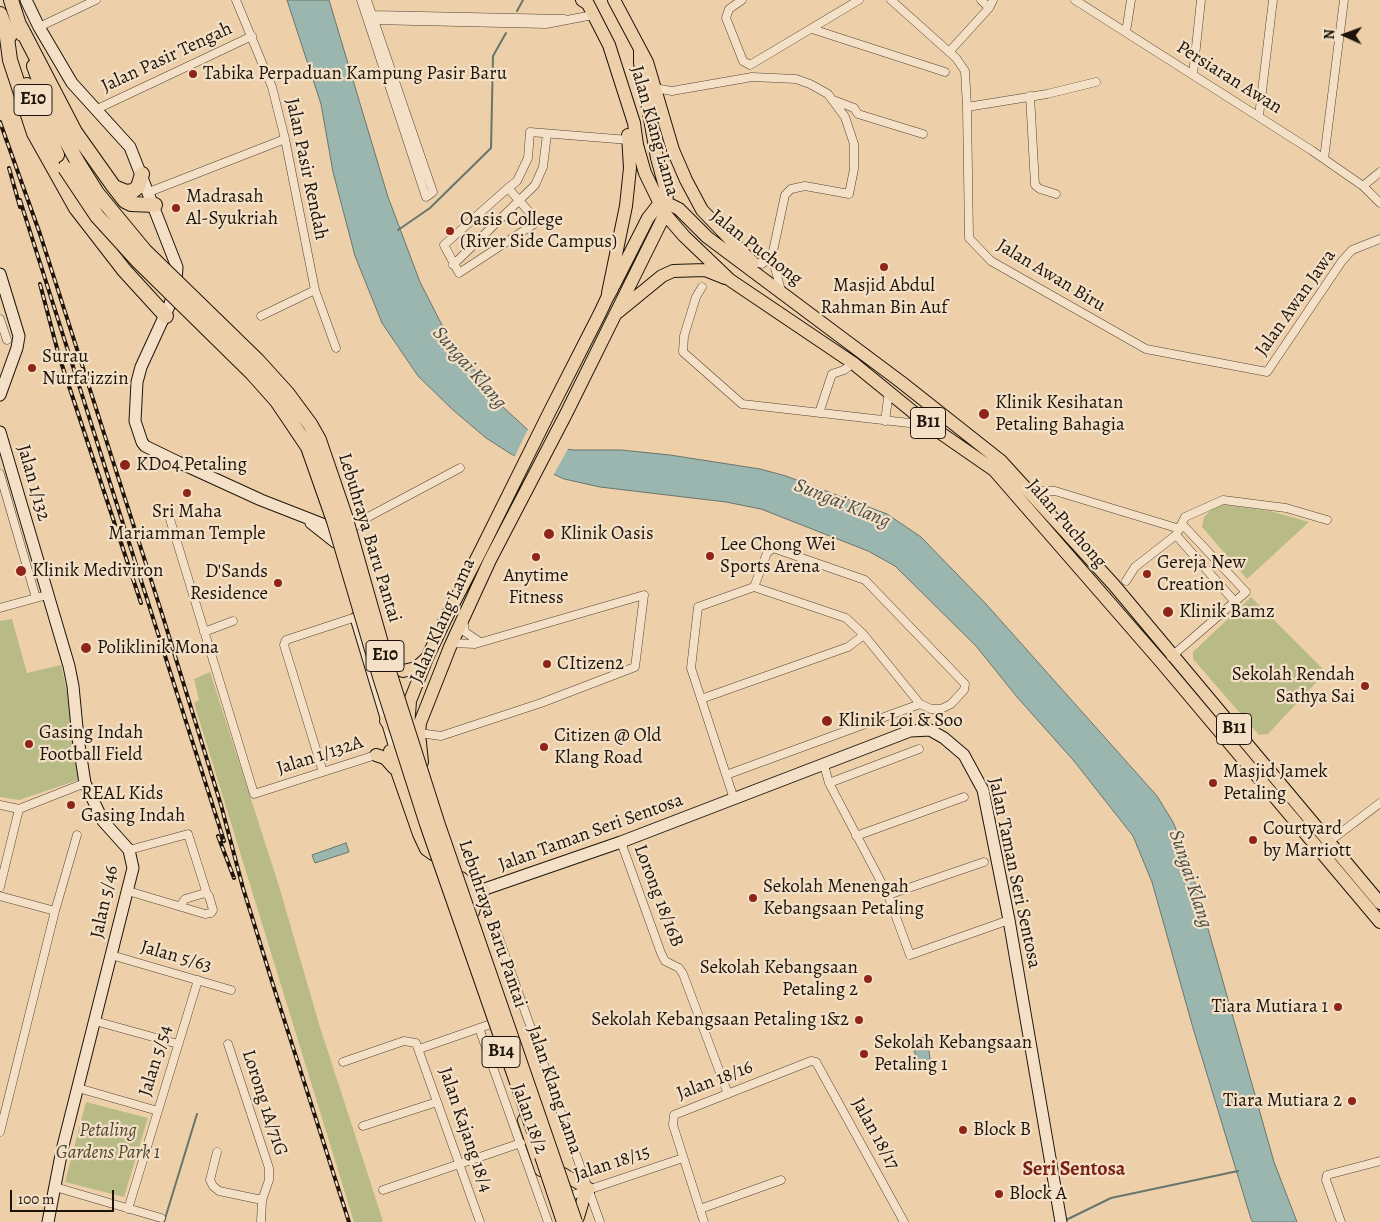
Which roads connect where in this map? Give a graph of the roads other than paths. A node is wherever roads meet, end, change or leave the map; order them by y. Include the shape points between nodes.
1 (11, 0) edge
2 (26, 0) edge
3 (96, 0) edge
4 (236, 0) edge
5 (361, 0) edge
6 (368, 0) edge
7 (614, 0) edge
8 (742, 0) edge
9 (859, 0) edge
10 (891, 0) edge
11 (981, 0) edge
12 (993, 0) edge
13 (1075, 0) edge
14 (1130, 0) edge
15 (1202, 0) edge
16 (1273, 0) edge
17 (1344, 0) edge
18 (588, 5) edge
19 (989, 8) junction
20 (0, 14) edge
21 (372, 18) junction
22 (39, 27) junction
23 (13, 28) junction
24 (812, 28) junction
25 (1126, 32) junction
26 (252, 36) junction
27 (640, 52) junction
28 (950, 52) junction
29 (946, 72) dead end
30 (1193, 75) junction
31 (620, 76) junction
32 (1096, 82) dead end
33 (654, 88) junction
34 (1030, 96) junction
35 (834, 100) junction
36 (967, 107) junction
37 (95, 110) junction
38 (858, 114) junction
39 (1259, 116) junction
40 (848, 126) junction
41 (547, 134) junction
42 (923, 134) dead end
43 (285, 139) junction
44 (629, 140) junction
45 (1324, 159) junction
46 (1380, 172) edge
47 (142, 174) junction
48 (1363, 186) junction
49 (114, 187) junction
50 (508, 188) junction
51 (1056, 194) dead end
52 (152, 198) junction
53 (519, 202) junction
54 (1380, 203) edge
55 (663, 208) junction
56 (1380, 239) edge
57 (772, 256) junction
58 (751, 261) junction
59 (453, 265) junction
60 (0, 274) edge
61 (730, 280) junction
62 (769, 282) junction
63 (702, 287) dead end
64 (315, 290) junction
65 (781, 292) junction
66 (607, 298) junction
67 (615, 314) junction
68 (166, 316) junction
69 (261, 316) dead end
70 (0, 319) edge
71 (6, 336) dead end
72 (336, 348) dead end
73 (853, 363) junction
74 (1265, 373) joint
75 (889, 392) junction
76 (0, 395) edge
77 (819, 413) junction
78 (885, 421) junction
79 (929, 425) junction
80 (0, 432) edge
81 (460, 468) dead end
82 (0, 474) edge
83 (1029, 491) junction
84 (8, 498) edge
85 (512, 502) junction
86 (302, 515) junction
87 (169, 516) dead end
88 (1327, 520) dead end
89 (340, 527) junction
90 (353, 528) junction
91 (1179, 529) junction
92 (335, 542) junction
93 (27, 546) joint
94 (1126, 582) dead end
95 (754, 587) junction
96 (41, 597) junction
97 (1235, 602) junction
98 (0, 608) edge
99 (356, 617) junction
100 (463, 620) junction
101 (234, 621) dead end
102 (204, 632) junction
103 (864, 635) junction
104 (480, 642) junction
105 (452, 643) junction
106 (387, 655) junction
107 (1172, 656) junction
108 (427, 658) junction
109 (368, 662) junction
110 (701, 698) junction
111 (920, 704) junction
112 (386, 721) junction
113 (413, 732) junction
114 (919, 749) dead end
115 (392, 750) junction
116 (376, 755) junction
117 (824, 765) junction
118 (323, 772) junction
119 (397, 772) junction
120 (726, 775) junction
121 (85, 783) junction
122 (829, 783) junction
123 (407, 784) junction
124 (964, 797) dead end
125 (734, 799) junction
126 (1380, 803) edge
127 (0, 805) edge
128 (19, 809) junction
129 (77, 835) dead end
130 (856, 836) junction
131 (621, 842) junction
132 (1323, 846) junction
133 (130, 850) junction
134 (433, 854) junction
135 (984, 862) dead end
136 (461, 878) junction
137 (0, 887) edge
138 (484, 890) junction
139 (128, 891) junction
140 (207, 894) junction
141 (888, 894) junction
142 (468, 895) junction
143 (0, 896) edge
144 (449, 901) junction
145 (1380, 903) edge
146 (180, 906) junction
147 (55, 911) junction
148 (473, 912) junction
149 (1009, 920) junction
150 (1380, 922) edge
151 (495, 927) dead end
152 (112, 955) junction
153 (198, 980) junction
154 (231, 990) dead end
155 (95, 1021) junction
156 (491, 1024) junction
157 (479, 1028) junction
158 (178, 1044) junction
159 (228, 1044) dead end
160 (419, 1049) junction
161 (343, 1062) dead end
162 (816, 1062) joint
163 (78, 1088) junction
164 (728, 1094) junction
165 (437, 1102) junction
166 (158, 1111) junction
167 (363, 1126) dead end
168 (0, 1132) edge
169 (521, 1144) junction
170 (217, 1152) dead end
171 (683, 1158) junction
172 (1380, 1161) edge
173 (545, 1163) junction
174 (460, 1164) junction
175 (563, 1174) junction
176 (781, 1180) dead end
177 (55, 1187) junction
178 (384, 1190) dead end
179 (588, 1190) junction
180 (570, 1196) junction
181 (262, 1200) junction
182 (552, 1202) junction
183 (128, 1209) junction
184 (700, 1210) junction
185 (161, 1218) dead end
186 (1060, 1218) edge
187 (578, 1220) edge
188 (48, 1222) edge
189 (261, 1222) edge
190 (480, 1222) edge
191 (548, 1222) edge
192 (558, 1222) edge
193 (564, 1222) edge
194 (600, 1222) edge
195 (704, 1222) edge
196 (904, 1222) edge
197 (1341, 1222) edge

1 - 23 highway, Lebuhraya Baru Pantai / E10
2 - 22 street
3 - 22 street
4 - 26 street, Jalan Pasir Rendah
5 - 21 street
6 - 21 street
7 - 27 main road
8 - 24 street via 729,9 726,18 743,61 750,65
9 - 24 street
10 - 28 street, Jalan Awan Biru
11 - 19 street
12 - 19 street
13 - 25 street, Persiaran Awan
14 - 25 street
15 - 30 street
16 - 39 street
17 - 45 street
18 - 21 street via 573,19 546,24
18 - 31 main road, Jalan Klang Lama via 609,45
19 - 28 street
20 - 23 highway, Lebuhraya Baru Pantai / E10
21 - 21 street via 433,192 426,197
22 - 37 street via 72,83
23 - 49 highway via 46,73 75,132
23 - 68 highway via 10,60 34,133 71,200 124,270
23 - 173 highway, Lebuhraya Baru Pantai / E10, bridge via 51,145 97,216 252,373 277,401 308,447 334,520 380,680 427,824
23 - 187 highway, Lebuhraya Baru Pantai / E10, bridge via 51,112 97,193 145,251 287,393 319,440 434,813
24 - 29 street
25 - 30 street, Persiaran Awan
26 - 37 street, Jalan Pasir Tengah
26 - 43 street, Jalan Pasir Rendah via 272,87
27 - 33 main road via 647,62
27 - 55 main road, Jalan Klang Lama via 657,158 667,194
28 - 36 street, Jalan Awan Biru via 965,70
30 - 39 street, Persiaran Awan
31 - 44 main road
31 - 55 main road, Jalan Klang Lama via 645,174
32 - 34 street
33 - 35 street via 672,90 752,77 778,77 810,84
33 - 58 main road via 673,150 702,210
34 - 36 street
34 - 51 street via 1035,185 1040,190
35 - 38 street via 854,108
35 - 40 street
36 - 74 street, Jalan Awan Biru via 969,238 982,254 1147,349
37 - 47 street via 130,147
38 - 40 street via 852,116
38 - 42 street
39 - 45 street, Persiaran Awan
40 - 57 street via 854,144 854,169 848,194 805,186 791,189 781,204
41 - 44 street
41 - 50 street via 530,132 524,170
41 - 53 street via 540,177
43 - 52 street
43 - 64 street, Jalan Pasir Rendah
44 - 66 main road via 626,206
45 - 48 street, Persiaran Awan
46 - 48 street
47 - 49 highway via 138,187 133,191
47 - 52 street
48 - 54 street, Persiaran Awan
49 - 52 highway via 131,204
50 - 53 street
50 - 59 street via 444,245
52 - 68 street via 178,271
53 - 59 street
53 - 59 street via 531,214 534,224 463,272 459,273
55 - 61 main road, Jalan Puchong / B11 via 684,236
55 - 62 main road, Jalan Puchong / B11 via 680,209 707,237
55 - 66 main road, Jalan Klang Lama via 648,218
55 - 67 main road, Jalan Klang Lama
56 - 74 street, Jalan Awan Jawa via 1352,250 1342,261 1297,331
57 - 58 street via 762,264
57 - 65 street
58 - 62 main road
60 - 76 street via 20,336
61 - 67 main road via 704,270 673,271 662,276
61 - 73 main road, Jalan Puchong / B11
62 - 65 main road, Jalan Puchong / B11
63 - 77 street via 684,336 683,352 742,404
64 - 69 street
64 - 72 street, Jalan Pasir Rendah
65 - 83 main road, Jalan Puchong / B11 via 1001,461
66 - 85 main road, Jalan Klang Lama via 550,411
67 - 85 main road, Jalan Klang Lama via 564,417
68 - 86 street via 147,353 137,382 135,421 142,442 178,462
70 - 71 street
73 - 75 main road, Jalan Puchong / B11
73 - 77 street via 832,374
75 - 78 street
75 - 79 main road, Jalan Puchong / B11
77 - 78 street
78 - 79 street
79 - 107 main road, Jalan Puchong / B11 via 994,470
80 - 84 street, Jalan 1/132
81 - 90 street
82 - 84 street
83 - 91 street via 1055,491
83 - 107 main road, Jalan Puchong / B11 via 1114,585
84 - 93 street, Jalan 1/132
85 - 100 main road, Jalan Klang Lama
85 - 108 main road, Jalan Klang Lama
86 - 89 street via 324,525
86 - 92 street
87 - 102 street
88 - 91 street via 1286,508 1223,500 1185,517
89 - 90 street
89 - 92 street via 335,532
90 - 106 street
91 - 94 street via 1135,567
91 - 97 street
91 - 97 street via 1246,592
92 - 99 street
93 - 96 street, Jalan 5/46
95 - 103 street via 846,618
95 - 110 street via 698,607 691,668
95 - 111 street via 767,553 773,548 865,580 964,684 964,690 951,704 941,709
96 - 98 street
96 - 121 street, Jalan 5/46 via 74,686
97 - 107 street
99 - 109 street
99 - 118 street via 286,640 284,645
100 - 104 street via 465,632
100 - 105 main road, Jalan Klang Lama
100 - 113 main road via 448,642
101 - 102 street
102 - 118 street, Jalan 1/132A via 254,794
103 - 110 street via 848,647
103 - 111 street
104 - 105 street via 468,645
104 - 113 street via 644,595 634,667 441,736
105 - 113 main road, Jalan Klang Lama / B14 via 420,723
106 - 108 main road via 397,668 403,670 416,668
106 - 109 street via 384,667 374,668
107 - 132 main road, Jalan Puchong / B11
108 - 113 main road, Jalan Klang Lama / B14 via 410,701
109 - 112 street
110 - 120 street
111 - 120 street
112 - 113 main road via 393,729
112 - 115 street
113 - 115 main road
113 - 123 main road, Jalan Klang Lama / B14 via 405,767
113 - 136 main road, Jalan Klang Lama / B14
114 - 122 street
115 - 116 street, Jalan 1/132A
115 - 119 main road
115 - 123 street
116 - 118 street, Jalan 1/132A
116 - 119 main road via 389,761
117 - 122 street
117 - 125 street, Jalan Taman Seri Sentosa
117 - 149 street, Jalan Taman Seri Sentosa via 920,730 930,730 954,745 975,772 983,790
119 - 134 main road via 419,834 426,849
120 - 125 street
121 - 128 street
121 - 133 street, Jalan 5/46 via 103,821
122 - 130 street
123 - 134 main road, Jalan Klang Lama / B14
124 - 130 street
125 - 131 street, Jalan Taman Seri Sentosa
126 - 132 street
127 - 128 street
128 - 137 street
129 - 147 street
130 - 141 street
131 - 138 street, Jalan Taman Seri Sentosa
131 - 164 street, Lorong 18/16B via 660,953 683,974
132 - 145 main road, Jalan Puchong / B11
132 - 150 main road, Jalan Puchong / B11
133 - 139 street, Jalan 5/46 via 133,869
133 - 140 street via 188,834
134 - 144 main road, Jalan Klang Lama / B14
135 - 141 street
136 - 138 main road via 472,887
136 - 142 main road, Jalan Klang Lama / B14
138 - 142 street, Jalan Taman Seri Sentosa
138 - 148 main road via 477,898
139 - 146 street
139 - 152 street, Jalan 5/46
140 - 146 street via 185,899
140 - 146 street via 213,906 211,913
141 - 149 street via 910,955
142 - 144 street, Jalan Taman Seri Sentosa
142 - 148 main road, Jalan Klang Lama / B14
143 - 147 street
144 - 156 main road, Jalan Klang Lama / B14
147 - 168 street
148 - 175 main road, Jalan Klang Lama / B14
149 - 186 street, Jalan Taman Seri Sentosa
151 - 179 street
152 - 153 street, Jalan 5/63
152 - 155 street, Jalan 5/46
153 - 154 street, Jalan 5/63
153 - 158 street, Jalan 5/54
155 - 158 street
155 - 163 street, Jalan 5/46
156 - 157 street
156 - 182 main road, Jalan Klang Lama / B14
157 - 160 street
157 - 169 street, Jalan 18/2
158 - 166 street, Jalan 5/54
159 - 181 street, Lorong 1A/71G via 268,1168 269,1180
160 - 161 street via 416,1043 409,1041
160 - 165 street, Jalan Kajang 18/4
162 - 164 street, Jalan 18/16 via 811,1061
162 - 196 street, Jalan 18/17
163 - 166 street
163 - 177 street, Jalan 5/46
164 - 171 street, Jalan 18/16 via 674,1115 673,1125
165 - 167 street
165 - 174 street, Jalan Kajang 18/4
166 - 183 street, Jalan 5/54
169 - 174 street
169 - 191 street, Jalan 18/2
170 - 181 street via 210,1180 213,1186 219,1191
171 - 179 street, Jalan 18/15
171 - 184 street, Jalan 18/16
172 - 197 street via 1330,1173 1326,1180
173 - 192 highway, bridge
173 - 193 highway, Lebuhraya Baru Pantai / E10, bridge
174 - 178 street
174 - 190 street, Jalan Kajang 18/4
175 - 179 main road
175 - 180 main road, Jalan Klang Lama / B14
176 - 184 street
177 - 183 street
177 - 188 street, Jalan 5/46
179 - 180 street, Jalan 18/15
179 - 187 main road
179 - 194 street
180 - 182 street, Jalan 18/15
180 - 187 main road, Jalan Klang Lama / B14
181 - 189 street, Lorong 1A/71G
182 - 192 main road, Jalan Klang Lama / B14
183 - 185 street
184 - 195 street, Jalan 18/16

